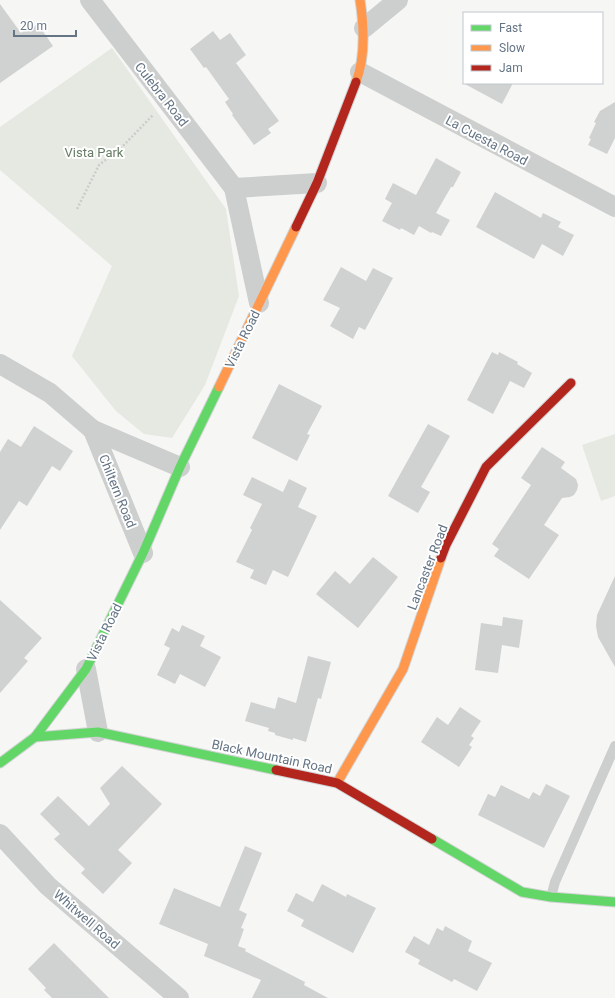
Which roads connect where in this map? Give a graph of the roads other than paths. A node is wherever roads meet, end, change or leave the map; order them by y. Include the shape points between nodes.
1 (90, 0) edge
2 (360, 0) edge
3 (398, 0) edge
4 (364, 28) junction
5 (360, 72) junction
6 (317, 183) junction
7 (234, 188) junction
8 (615, 207) edge
9 (259, 303) junction
10 (0, 364) edge
11 (571, 383) dead end
12 (93, 430) junction
13 (180, 467) junction
14 (143, 553) junction
15 (86, 669) junction
16 (98, 732) junction
17 (35, 738) junction
18 (615, 746) edge
19 (0, 763) edge
20 (338, 783) junction
21 (0, 834) edge
22 (550, 897) junction
23 (615, 902) edge
24 (179, 998) edge

1 - 7 street, Culebra Road
2 - 4 street, Vista Road
3 - 4 street
4 - 5 street, Vista Road
5 - 6 street, Vista Road
5 - 8 street, La Cuesta Road
6 - 7 street
6 - 9 street, Vista Road
7 - 9 street, Culebra Road
9 - 13 street, Vista Road
10 - 12 street, Chiltern Road via 50,393
11 - 20 street, Lancaster Road via 486,467 446,546 403,669
12 - 13 street, Chiltern Road
12 - 14 street, Chiltern Road
13 - 14 street, Vista Road
14 - 15 street, Vista Road
15 - 16 street, Vista Road
15 - 17 street, Vista Road
16 - 17 street, Black Mountain Road
16 - 20 street, Black Mountain Road
17 - 19 street
18 - 22 lane via 554,882
20 - 22 street, Black Mountain Road via 522,892
21 - 24 street, Whitwell Road via 48,886
22 - 23 street, Black Mountain Road

